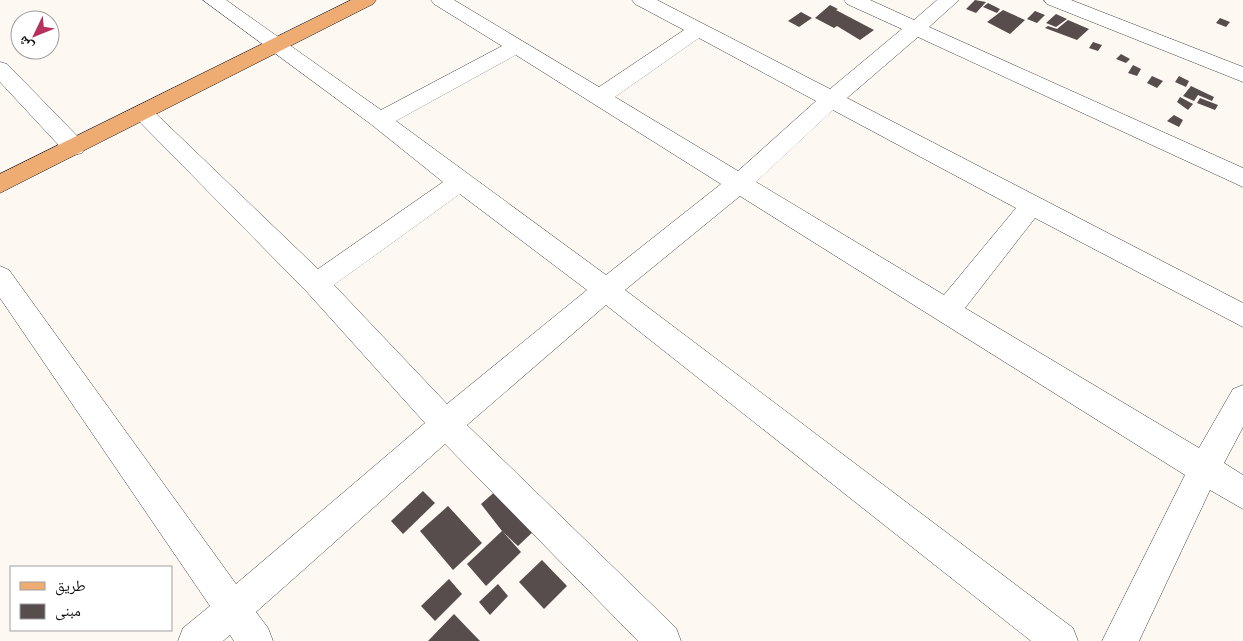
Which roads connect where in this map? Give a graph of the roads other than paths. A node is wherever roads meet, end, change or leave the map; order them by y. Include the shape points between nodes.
1 (213, 0) edge
2 (366, 0) edge
3 (441, 0) edge
4 (642, 0) edge
5 (854, 0) edge
6 (948, 0) edge
7 (1054, 0) edge
8 (698, 30) junction
9 (917, 30) junction
10 (275, 43) junction
11 (516, 47) junction
12 (0, 69) edge
13 (1243, 75) edge
14 (599, 97) junction
15 (831, 100) junction
16 (142, 114) junction
17 (380, 120) junction
18 (74, 147) junction
19 (1243, 178) edge
20 (460, 182) junction
21 (0, 184) edge
22 (738, 184) junction
23 (1032, 205) junction
24 (0, 277) edge
25 (316, 284) junction
26 (606, 290) junction
27 (946, 312) junction
28 (1243, 316) edge
29 (1243, 398) edge
30 (446, 424) junction
31 (1204, 469) junction
32 (1243, 494) edge
33 (233, 609) junction
34 (196, 641) edge
35 (255, 641) edge
36 (663, 641) edge
37 (1060, 641) edge
38 (1120, 641) edge

1 - 10 street
2 - 10 main road
3 - 11 street
4 - 8 street
5 - 9 street
6 - 9 street
7 - 13 street
8 - 14 street
8 - 15 street
9 - 15 street
9 - 19 street
10 - 16 main road
10 - 17 street
11 - 14 street
11 - 17 street
12 - 18 street
14 - 22 street
15 - 22 street
15 - 23 street
16 - 18 main road
16 - 25 street
17 - 20 street
18 - 21 main road
20 - 25 street
20 - 26 street
22 - 26 street
22 - 27 street
23 - 27 street
23 - 28 street
24 - 33 street
25 - 30 street
26 - 30 street
26 - 37 street
27 - 31 street
29 - 31 street
30 - 33 street
30 - 36 street
31 - 32 street
31 - 38 street
33 - 34 street
33 - 35 street

